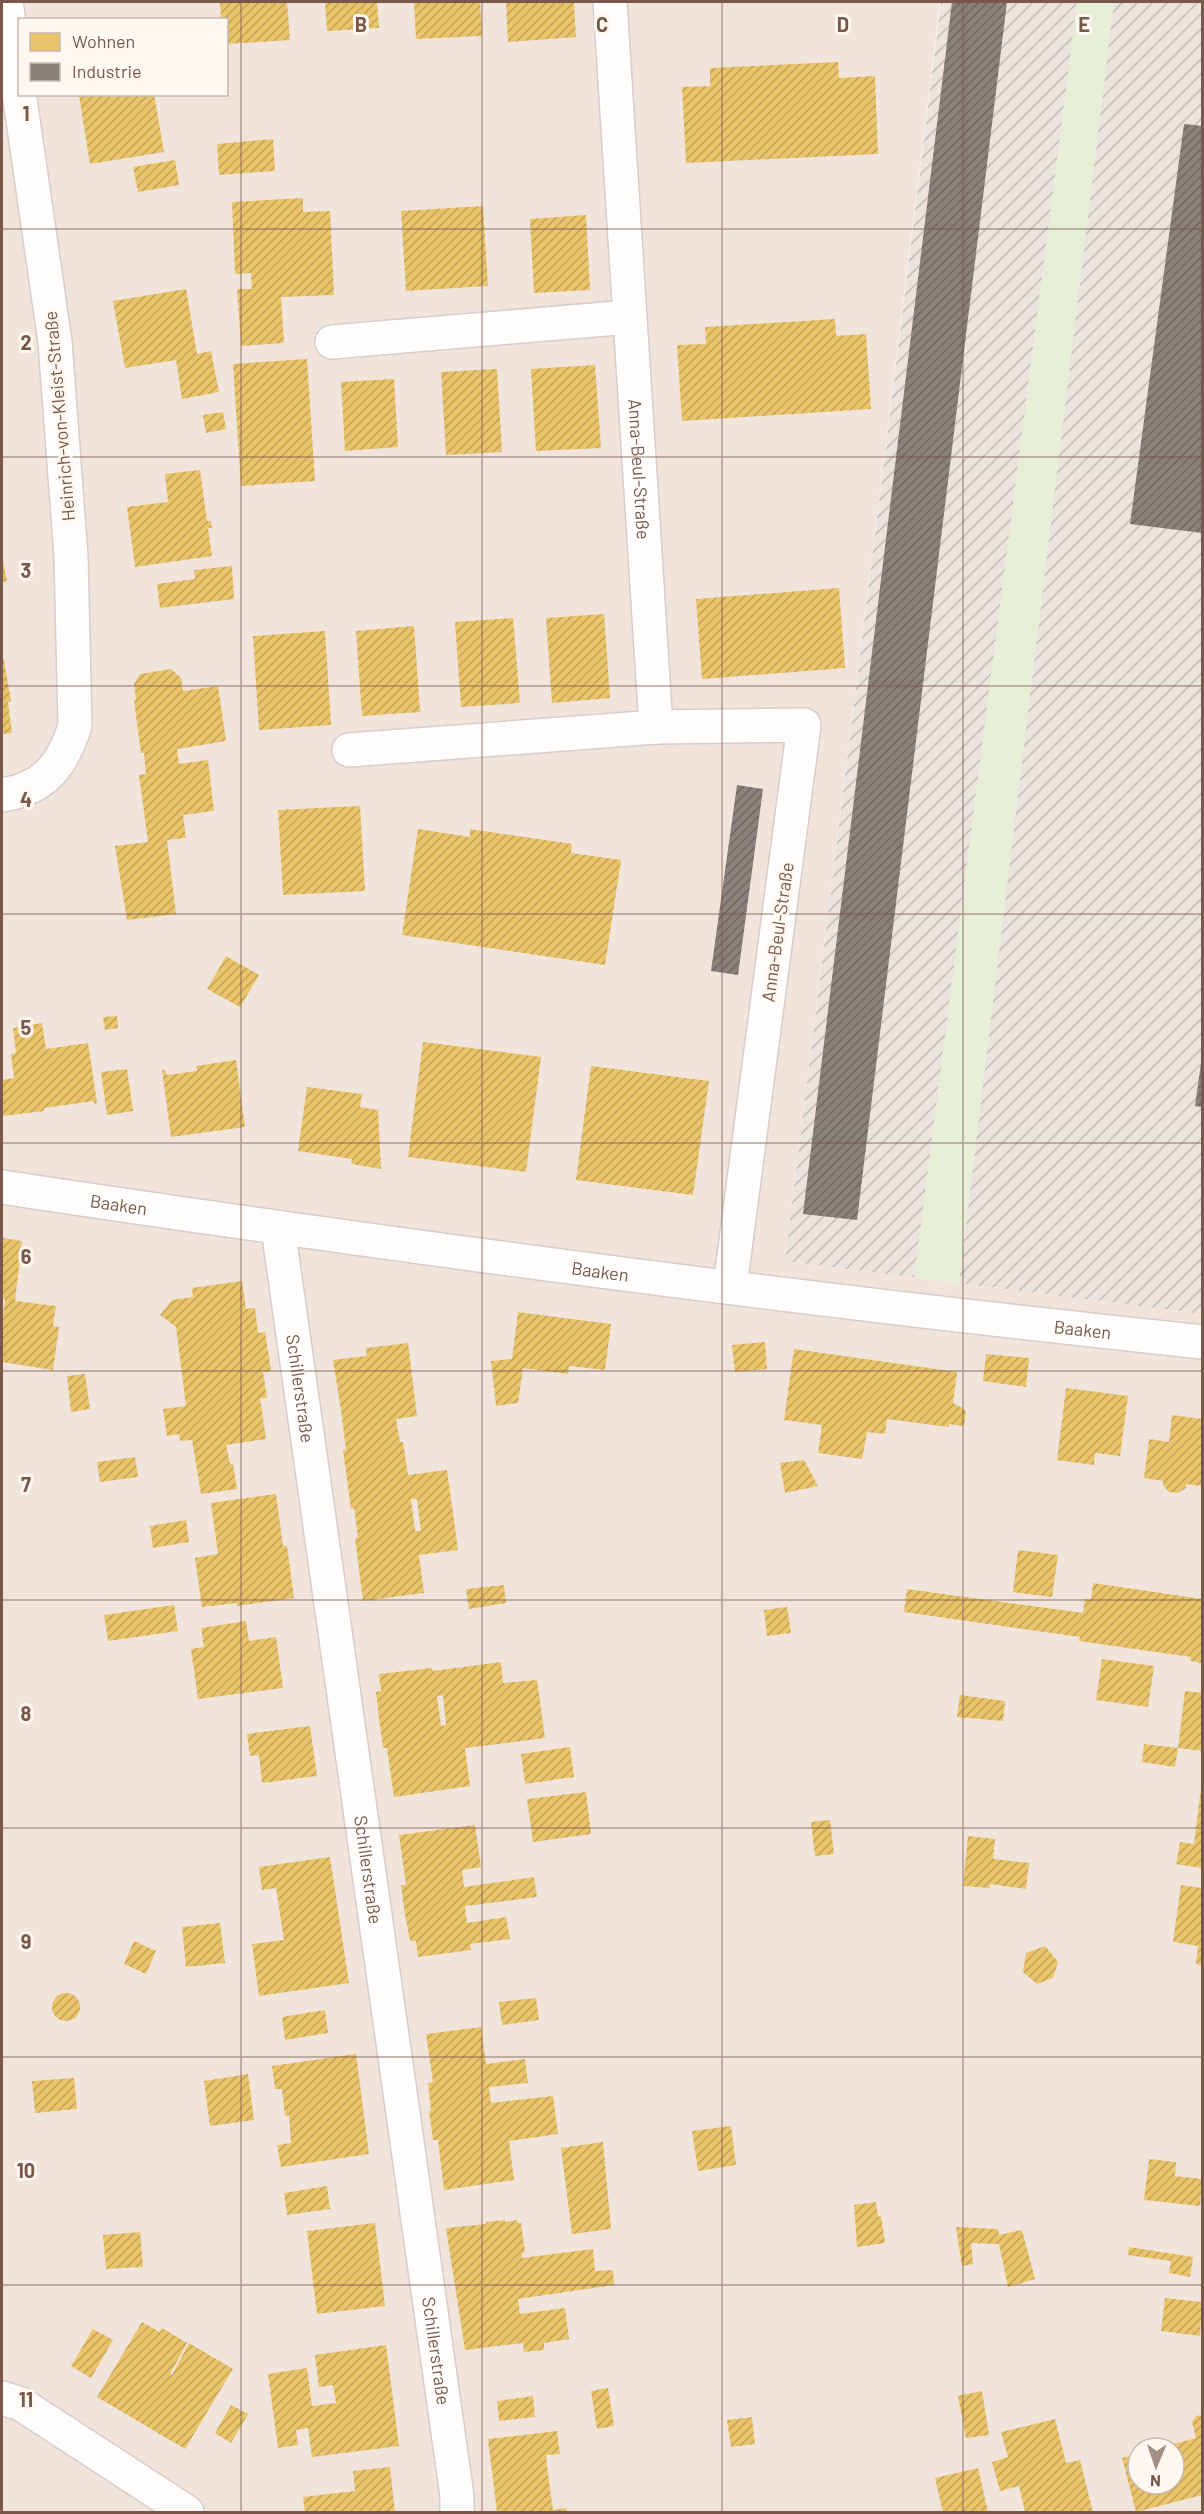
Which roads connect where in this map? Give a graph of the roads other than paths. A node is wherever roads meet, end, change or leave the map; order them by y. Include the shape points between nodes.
1 (6, 2) edge
2 (610, 2) edge
3 (18, 85) edge
4 (20, 96) edge
5 (629, 317) junction
6 (332, 342) dead end
7 (656, 727) junction
8 (350, 750) dead end
9 (2, 795) edge
10 (2, 1187) edge
11 (278, 1228) junction
12 (730, 1286) junction
13 (1203, 1342) edge
14 (2, 2398) edge
15 (187, 2512) edge
16 (457, 2512) edge

1 - 3 street, Heinrich-von-Kleist-Straße
2 - 5 street, Anna-Beul-Straße
4 - 9 street, Heinrich-von-Kleist-Straße via 55,342 71,556 75,726 68,749 54,770 38,783
5 - 6 street
5 - 7 street, Anna-Beul-Straße
7 - 8 street, Anna-Beul-Straße
7 - 12 street, Anna-Beul-Straße via 804,725
10 - 11 street, Baaken
11 - 12 street, Baaken
11 - 16 street, Schillerstraße
12 - 13 street, Baaken
14 - 15 street via 21,2404

